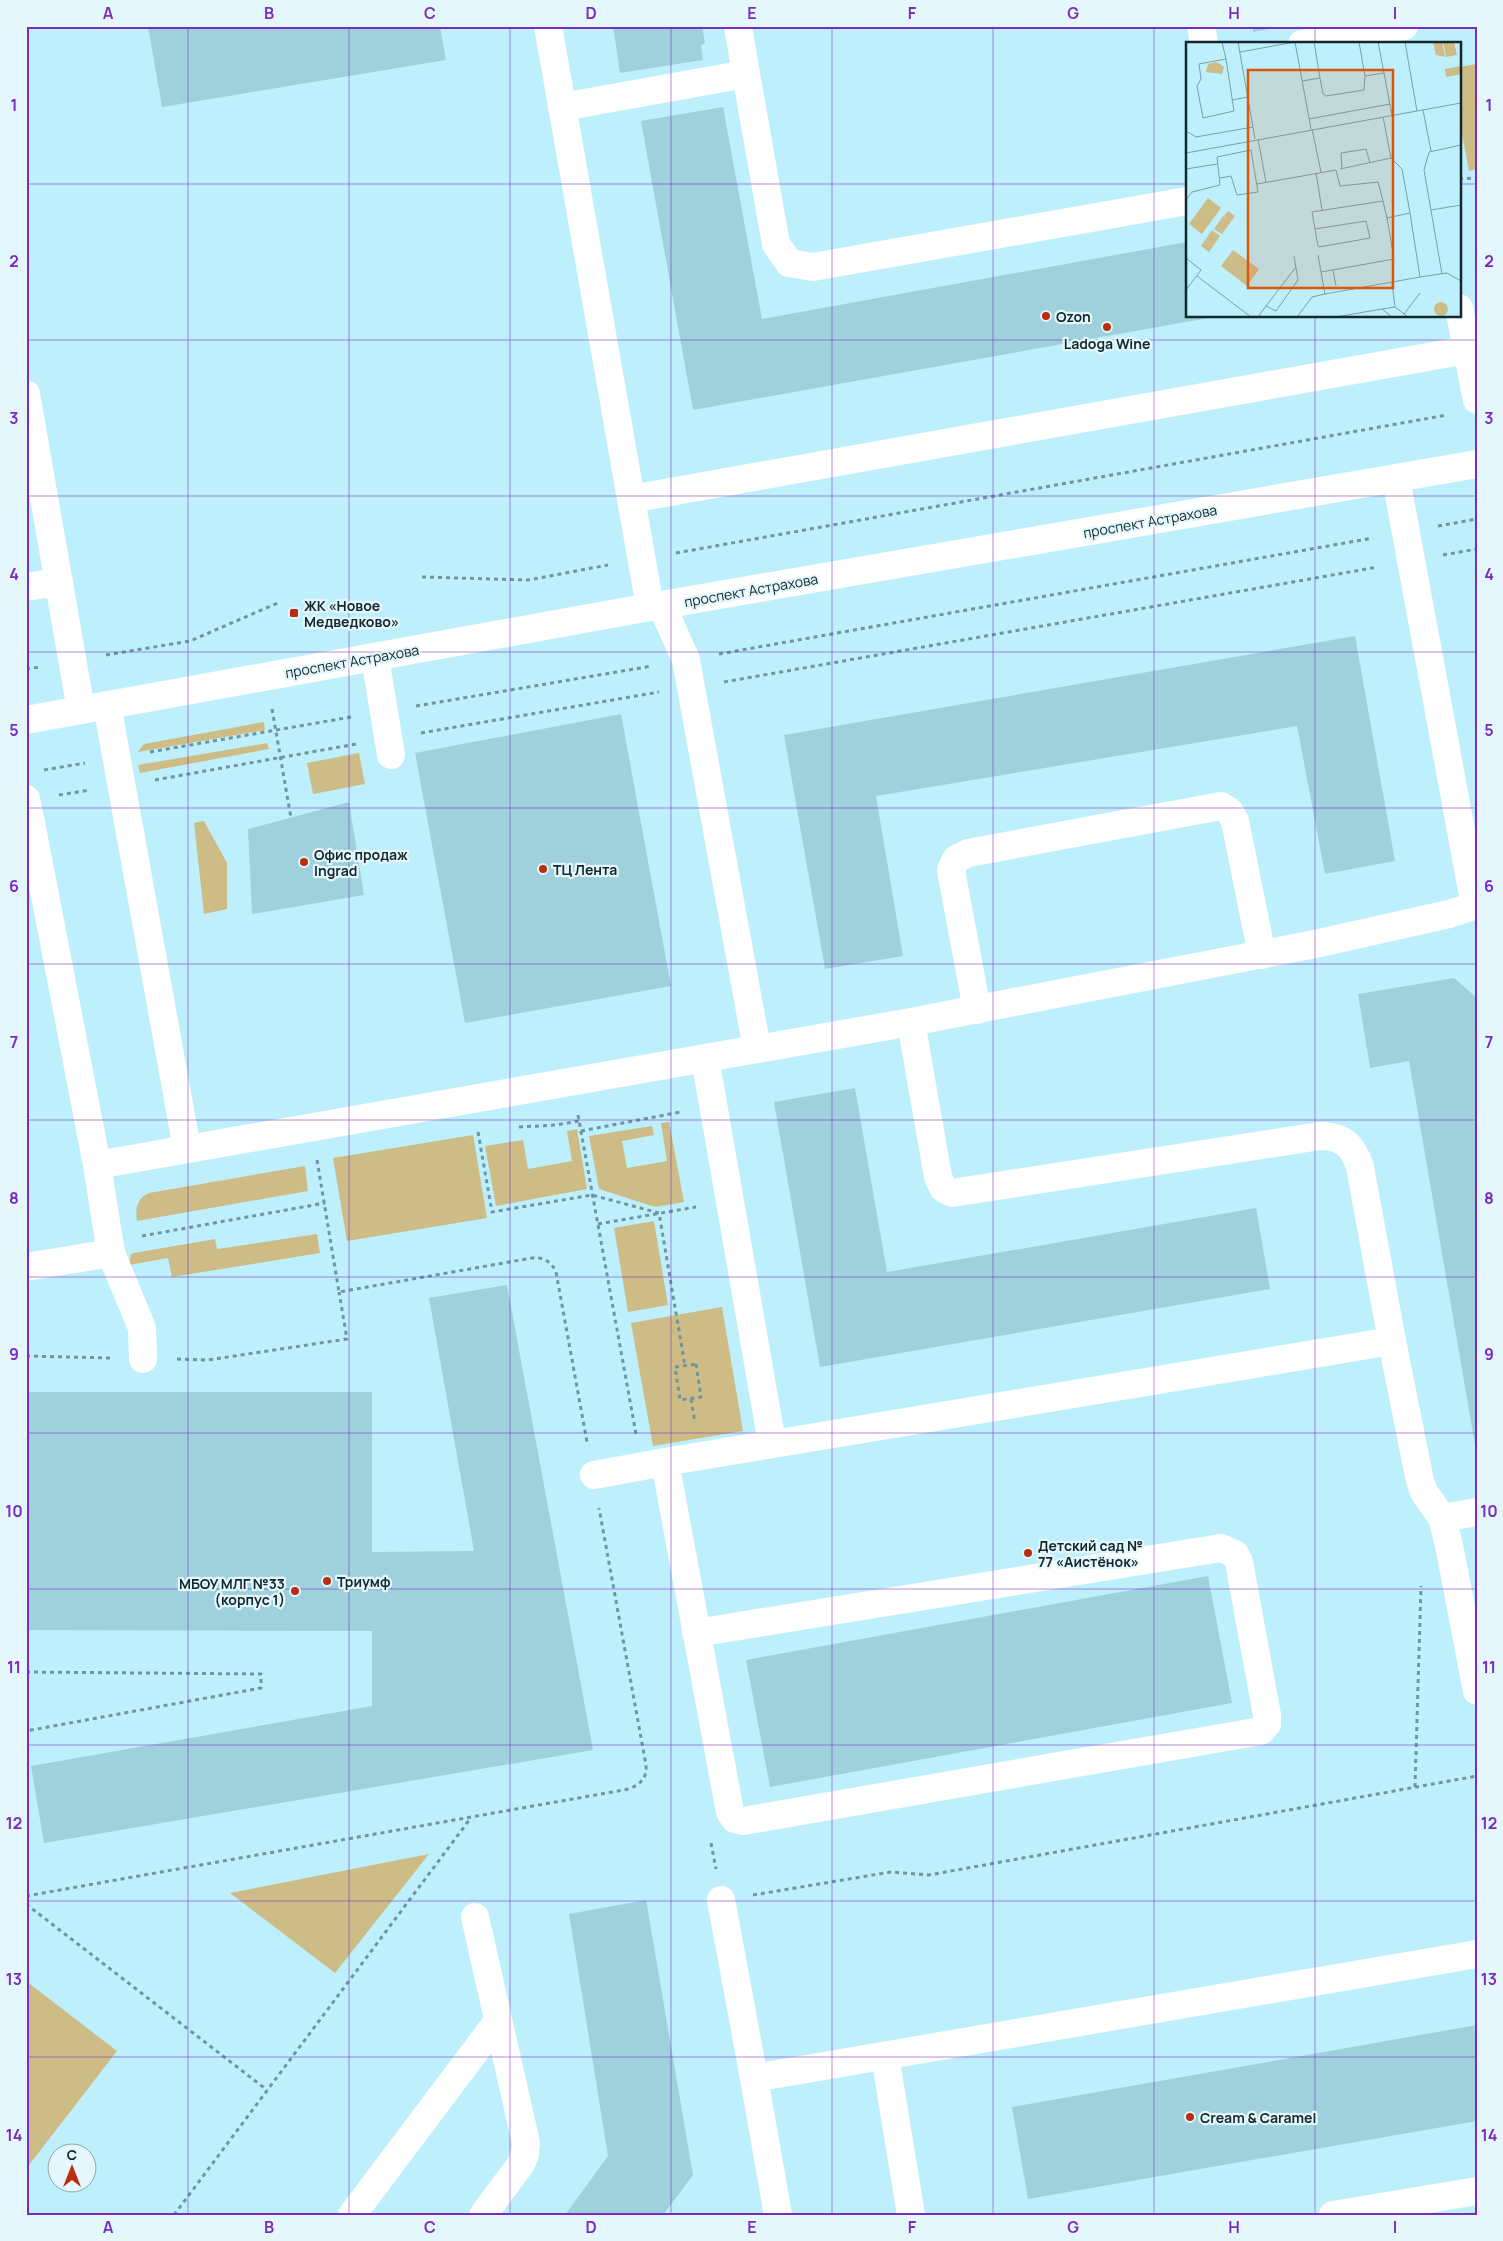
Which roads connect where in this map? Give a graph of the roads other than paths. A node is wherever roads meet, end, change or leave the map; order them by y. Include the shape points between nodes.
1 (548, 26) edge
2 (738, 26) edge
3 (1201, 26) edge
4 (1405, 26) edge
5 (1204, 42) edge
6 (1313, 42) edge
7 (1409, 42) edge
8 (746, 74) junction
9 (562, 107) junction
10 (1186, 201) edge
11 (1460, 313) edge
12 (1467, 350) junction
13 (26, 394) edge
14 (1477, 400) edge
15 (1477, 464) edge
16 (1396, 479) junction
17 (631, 500) junction
18 (59, 582) junction
19 (26, 587) edge
20 (656, 606) junction
21 (374, 657) junction
22 (94, 708) junction
23 (26, 720) edge
24 (389, 747) road end
25 (28, 812) edge
26 (1477, 904) edge
27 (1262, 955) junction
28 (977, 1010) junction
29 (912, 1022) junction
30 (757, 1049) junction
31 (705, 1058) junction
32 (187, 1149) junction
33 (97, 1166) junction
34 (110, 1247) junction
35 (26, 1267) edge
36 (1392, 1341) junction
37 (143, 1359) road end
38 (772, 1443) junction
39 (665, 1462) junction
40 (594, 1475) road end
41 (1477, 1512) edge
42 (1442, 1518) junction
43 (696, 1633) junction
44 (1477, 1691) edge
45 (722, 1900) road end
46 (475, 1917) dead end
47 (1477, 1954) edge
48 (498, 2022) junction
49 (885, 2056) junction
50 (754, 2078) junction
51 (1477, 2191) edge
52 (352, 2215) edge
53 (484, 2215) edge
54 (778, 2215) edge
55 (911, 2215) edge
56 (1333, 2215) edge

1 - 9 street
2 - 8 street
3 - 5 street
4 - 6 street
4 - 7 street
8 - 9 street
8 - 10 street via 776,244 789,263 813,267
9 - 17 street
11 - 12 street
12 - 14 street
12 - 17 street
13 - 18 street
15 - 16 street, проспект Астрахова
16 - 20 street, проспект Астрахова
16 - 26 street
17 - 20 street via 641,560
18 - 19 street
18 - 22 street via 73,661
20 - 21 street, проспект Астрахова
20 - 30 street via 689,673
21 - 22 street, проспект Астрахова
21 - 24 street
22 - 23 street, проспект Астрахова
22 - 32 street via 116,758
25 - 33 street
26 - 27 street via 1449,914
27 - 28 street
27 - 28 street via 1235,821 1221,806 978,851 961,855 951,870
28 - 29 street
29 - 30 street
29 - 36 street via 938,1178 943,1188 952,1193 1320,1136 1342,1139 1353,1150 1360,1167
30 - 31 street
31 - 32 street
31 - 38 street
32 - 33 street
33 - 34 street
34 - 35 street
34 - 37 street via 142,1328
36 - 38 street
36 - 42 street via 1420,1481
38 - 39 street
39 - 40 street
39 - 43 street
41 - 42 street
42 - 44 street
43 - 43 street via 731,1817 739,1821 1256,1733 1267,1724 1239,1562 1231,1550 1221,1548
45 - 50 street
46 - 48 street
47 - 49 street
48 - 52 street
48 - 53 street via 526,2149 521,2164
49 - 50 street
49 - 55 street
50 - 54 street
51 - 56 street

